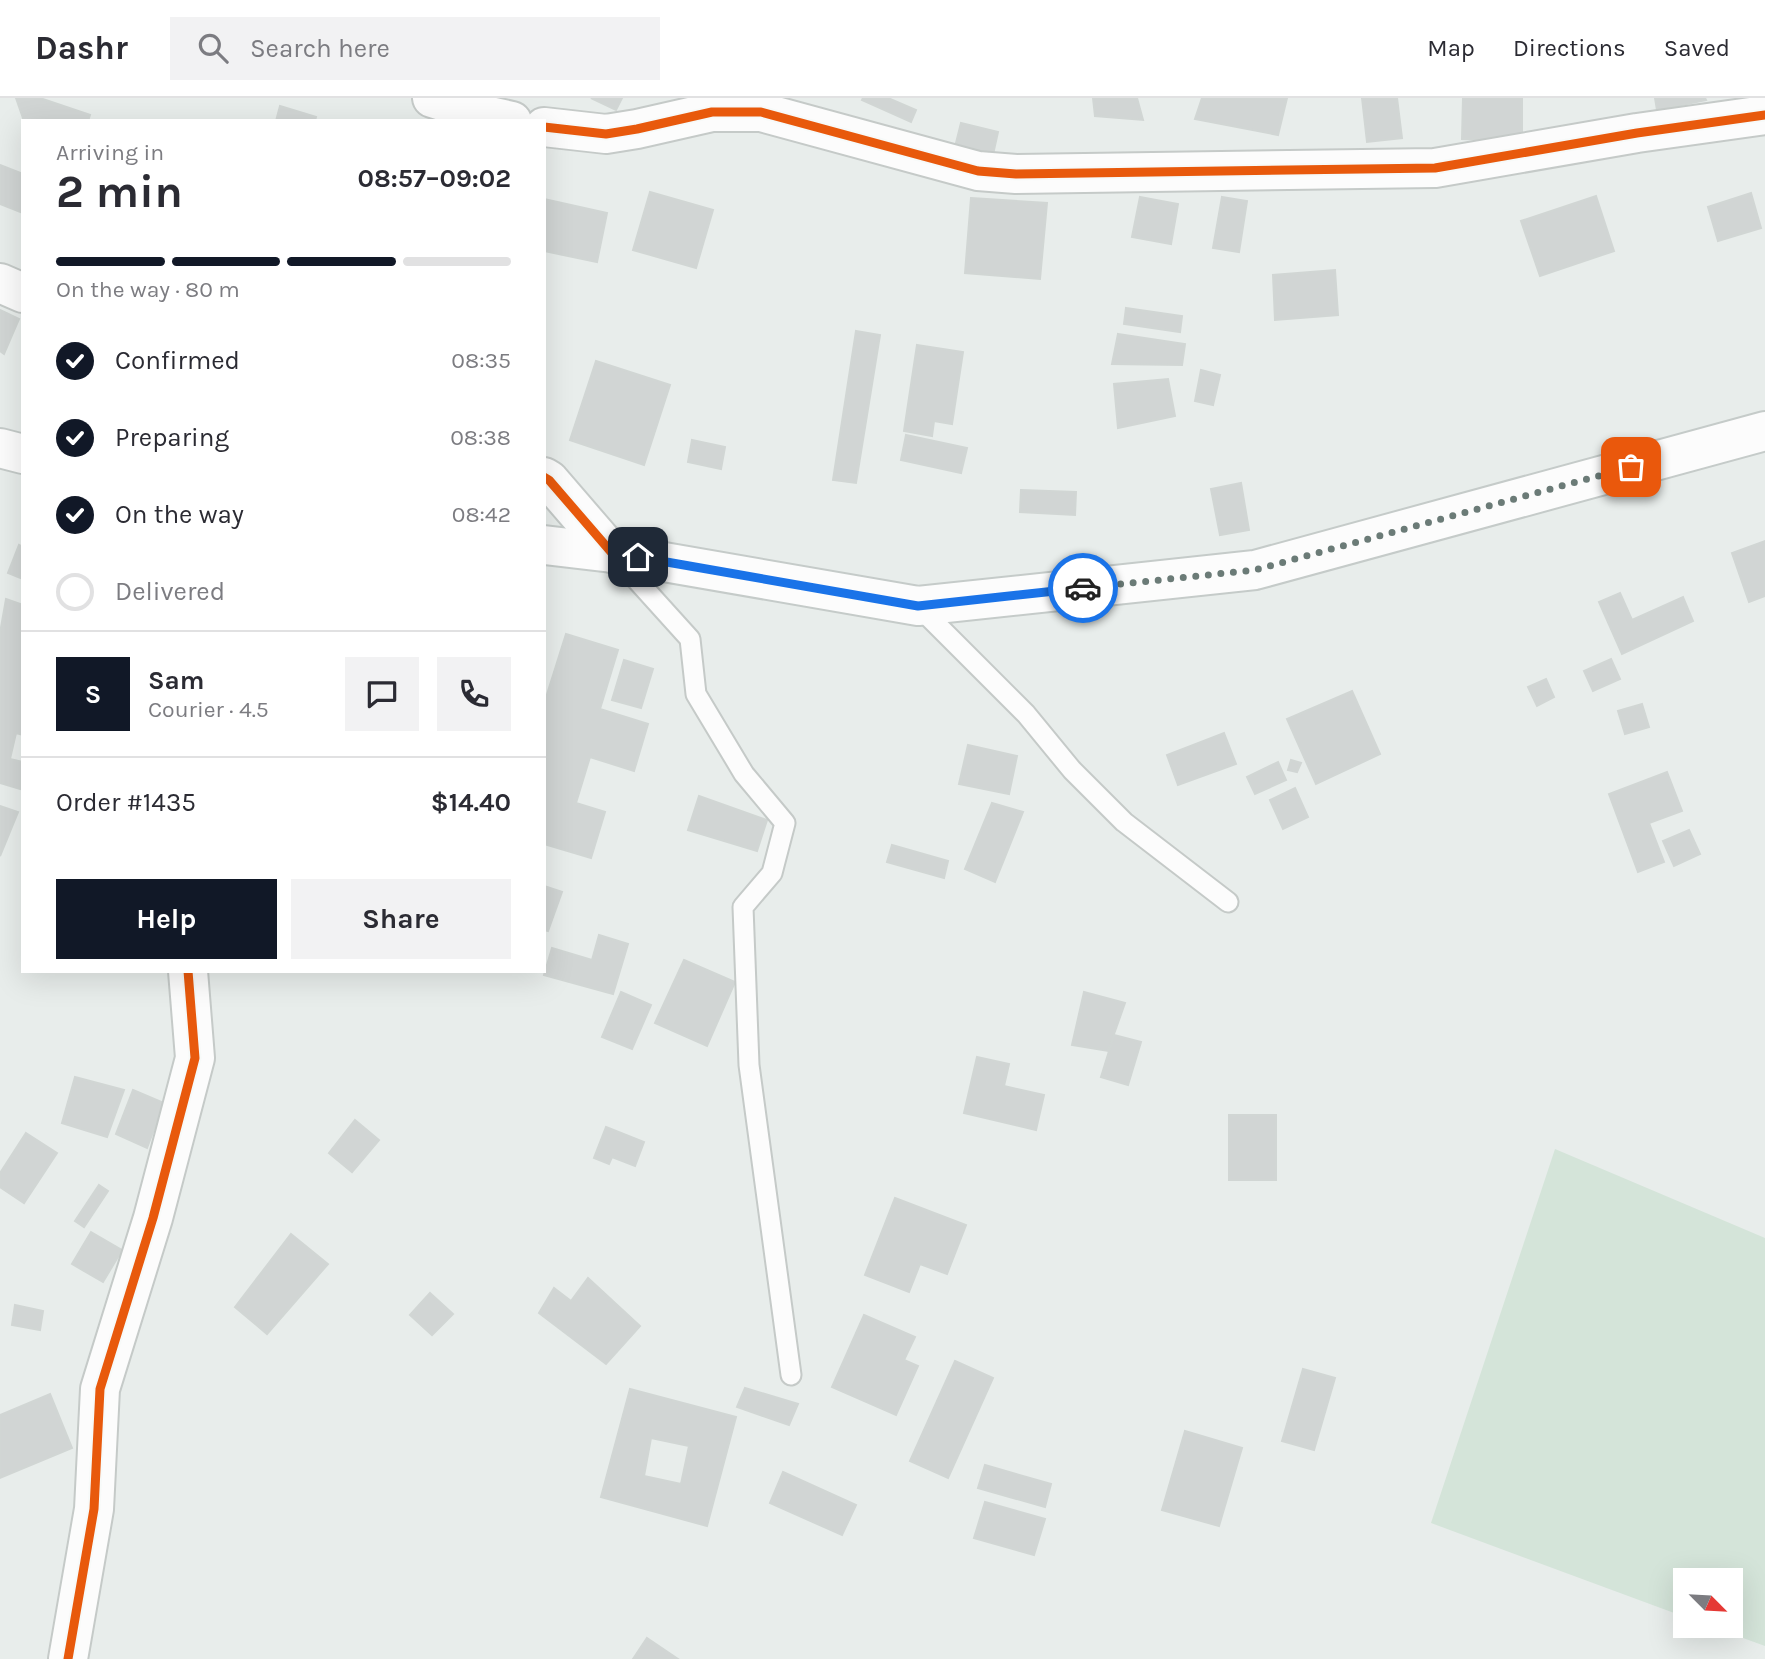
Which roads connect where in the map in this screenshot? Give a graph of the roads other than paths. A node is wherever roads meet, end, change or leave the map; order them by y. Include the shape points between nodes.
1 (432, 98) edge
2 (1765, 115) edge
3 (503, 119) edge
4 (546, 127) edge
5 (0, 283) edge
6 (21, 292) edge
7 (1765, 430) edge
8 (0, 448) edge
9 (21, 453) edge
10 (546, 478) edge
11 (546, 545) edge
12 (612, 553) junction
13 (918, 606) junction
14 (1228, 902) dead end
15 (188, 973) edge
16 (791, 1375) dead end
17 (68, 1659) edge

1 - 3 street
2 - 4 street via 1435,168 1016,174 978,171 761,112 712,112 606,134
5 - 6 street
7 - 13 street via 1255,570
8 - 9 street
10 - 12 street
11 - 12 street
12 - 13 street
12 - 16 lane via 690,639 696,694 744,774 785,823 772,873 743,906 743,959 749,1065
13 - 14 lane via 1026,714 1072,770 1124,822
15 - 17 street via 195,1058 153,1218 100,1389 94,1509

